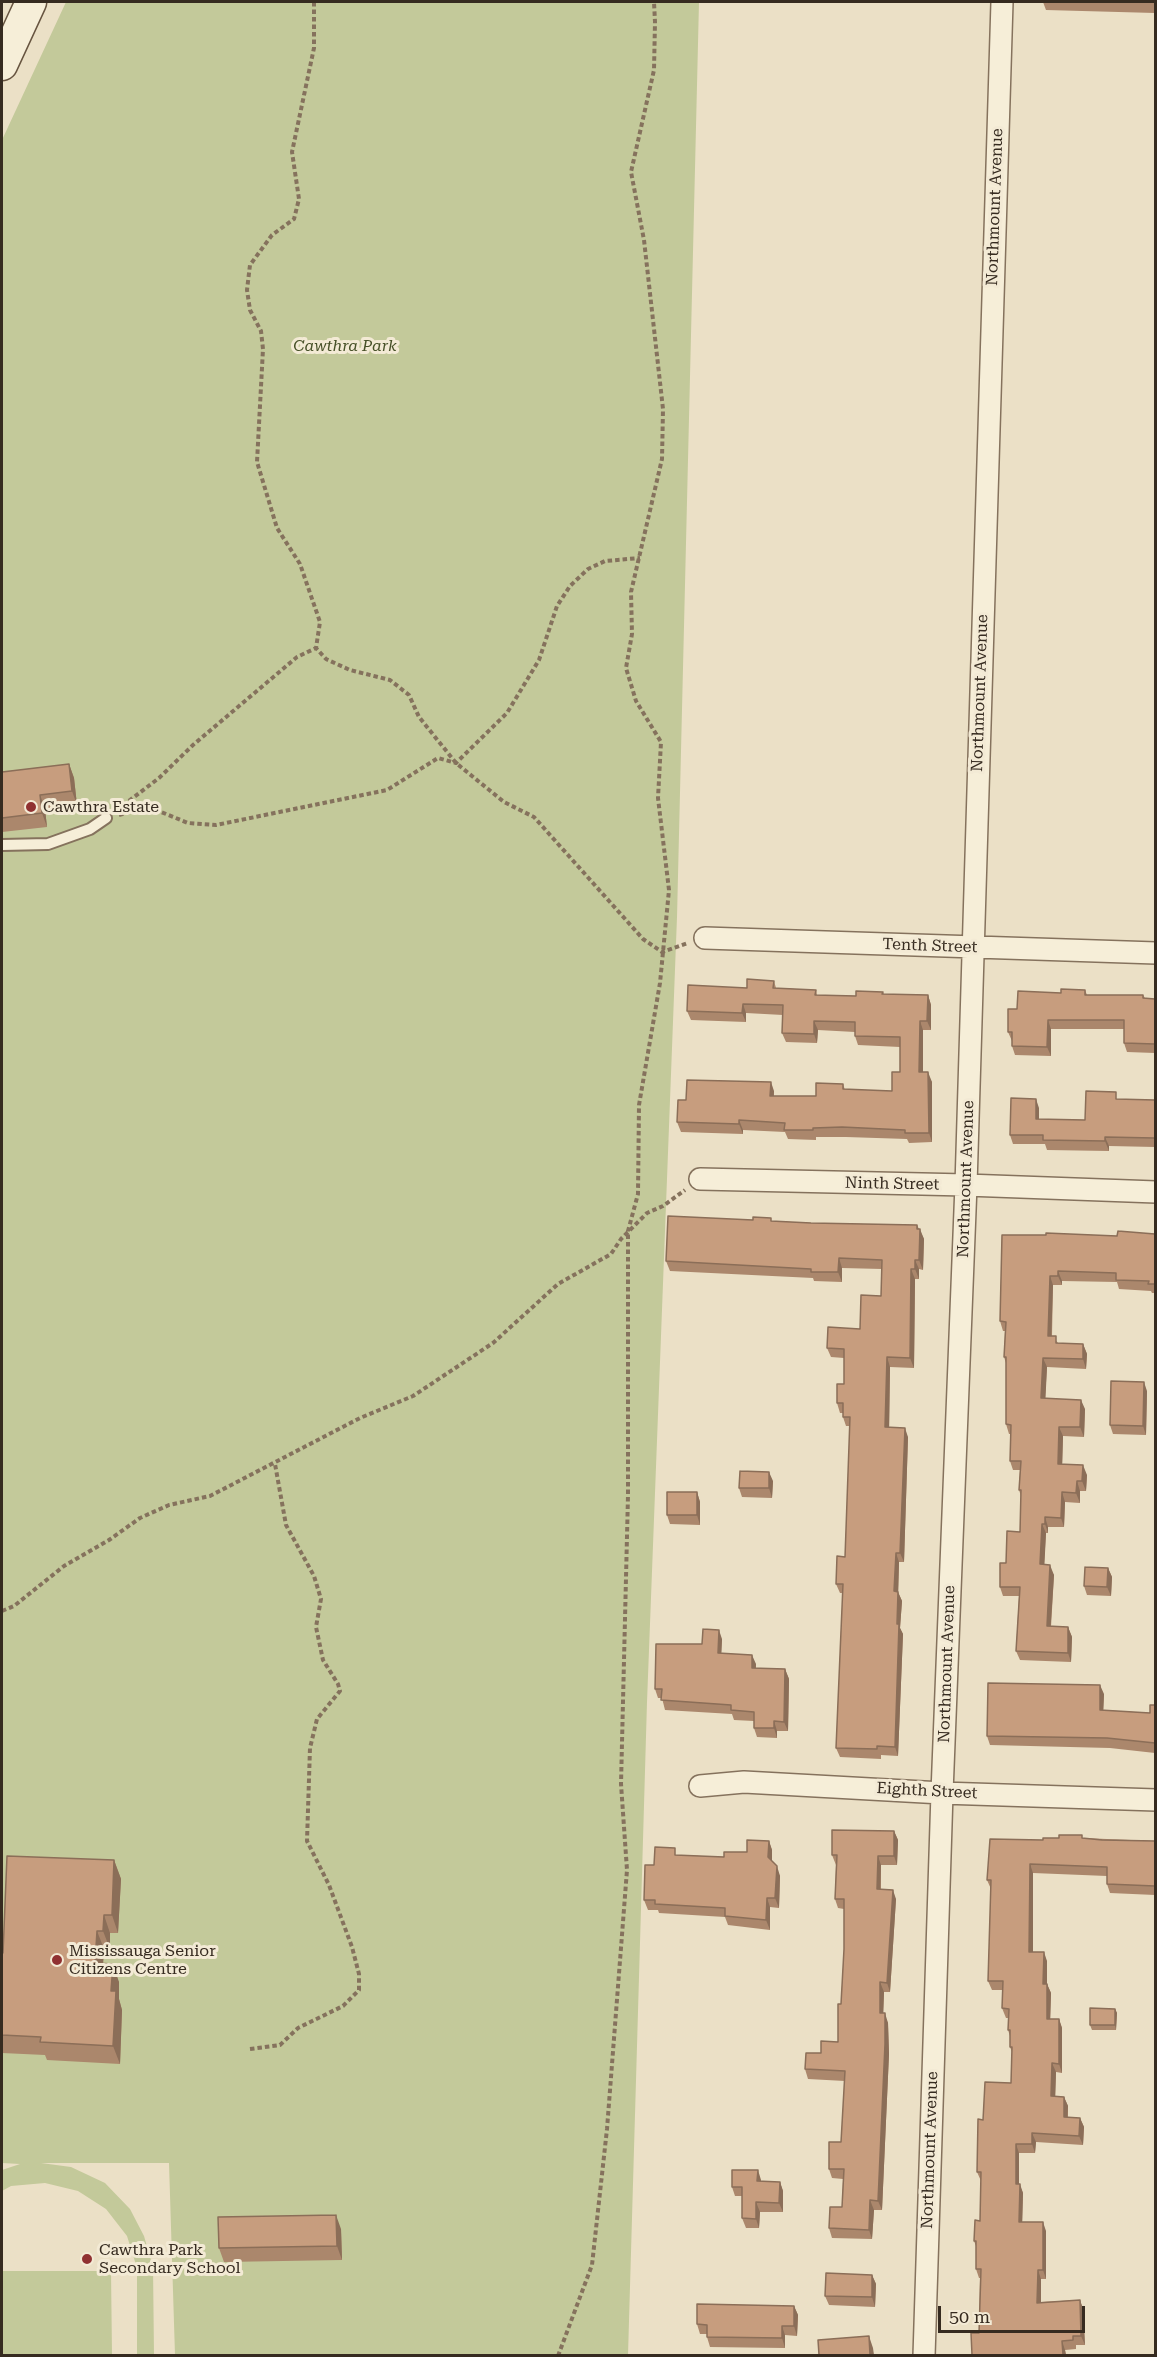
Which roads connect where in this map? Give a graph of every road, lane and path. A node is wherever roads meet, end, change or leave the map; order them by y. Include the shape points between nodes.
1 (31, 2) edge
2 (314, 2) edge
3 (654, 2) edge
4 (1002, 2) edge
5 (2, 65) edge
6 (639, 558) junction
7 (316, 648) junction
8 (456, 763) junction
9 (106, 818) junction
10 (2, 845) edge
11 (705, 938) joint
12 (972, 947) junction
13 (662, 952) junction
14 (1155, 953) edge
15 (700, 1179) joint
16 (966, 1185) junction
17 (1155, 1192) edge
18 (628, 1232) junction
19 (275, 1464) junction
20 (2, 1611) edge
21 (700, 1786) dead end
22 (942, 1793) junction
23 (1155, 1800) edge
24 (11, 1944) edge
25 (2, 1945) edge
26 (2, 1951) edge
27 (250, 2049) dead end
28 (558, 2355) edge
29 (924, 2355) edge

1 - 5 main road
2 - 7 path via 314,48 292,152 298,198 294,219 272,235 250,265 247,290 263,349 257,462 277,528 300,564 320,622
3 - 6 path via 654,70 631,171 644,240 663,409 662,459
4 - 12 street, Northmount Avenue
6 - 8 path via 605,561 588,569 570,586 557,606 539,660 507,713
6 - 13 path via 631,592 632,634 626,668 636,701 661,742 658,798 669,890
7 - 8 path via 326,659 390,680 409,695 419,717
7 - 9 path via 297,657 159,778
8 - 9 path via 438,758 387,790 216,825 188,823 149,807
8 - 13 path via 504,802 534,817 643,939
9 - 10 lane via 90,829 48,844
11 - 12 street, Tenth Street
11 - 13 path
12 - 14 street, Tenth Street
12 - 16 street, Northmount Avenue
13 - 18 path via 639,1105 638,1194
15 - 16 street, Ninth Street
15 - 18 path via 647,1213
16 - 17 street, Ninth Street
16 - 22 street, Northmount Avenue
18 - 19 path via 610,1254 558,1284 493,1343 413,1396 360,1418
18 - 28 path via 628,1495 621,1784 627,1870 592,2265
19 - 20 path via 210,1496 169,1505 140,1518
19 - 27 path via 286,1525 314,1576 321,1599 316,1627 323,1660 340,1691 317,1719 310,1748 307,1841 352,1947 359,1990 343,2006 298,2028 280,2045
21 - 22 street, Eighth Street via 744,1782
22 - 23 street, Eighth Street
22 - 29 street, Northmount Avenue
24 - 25 path
25 - 26 path

